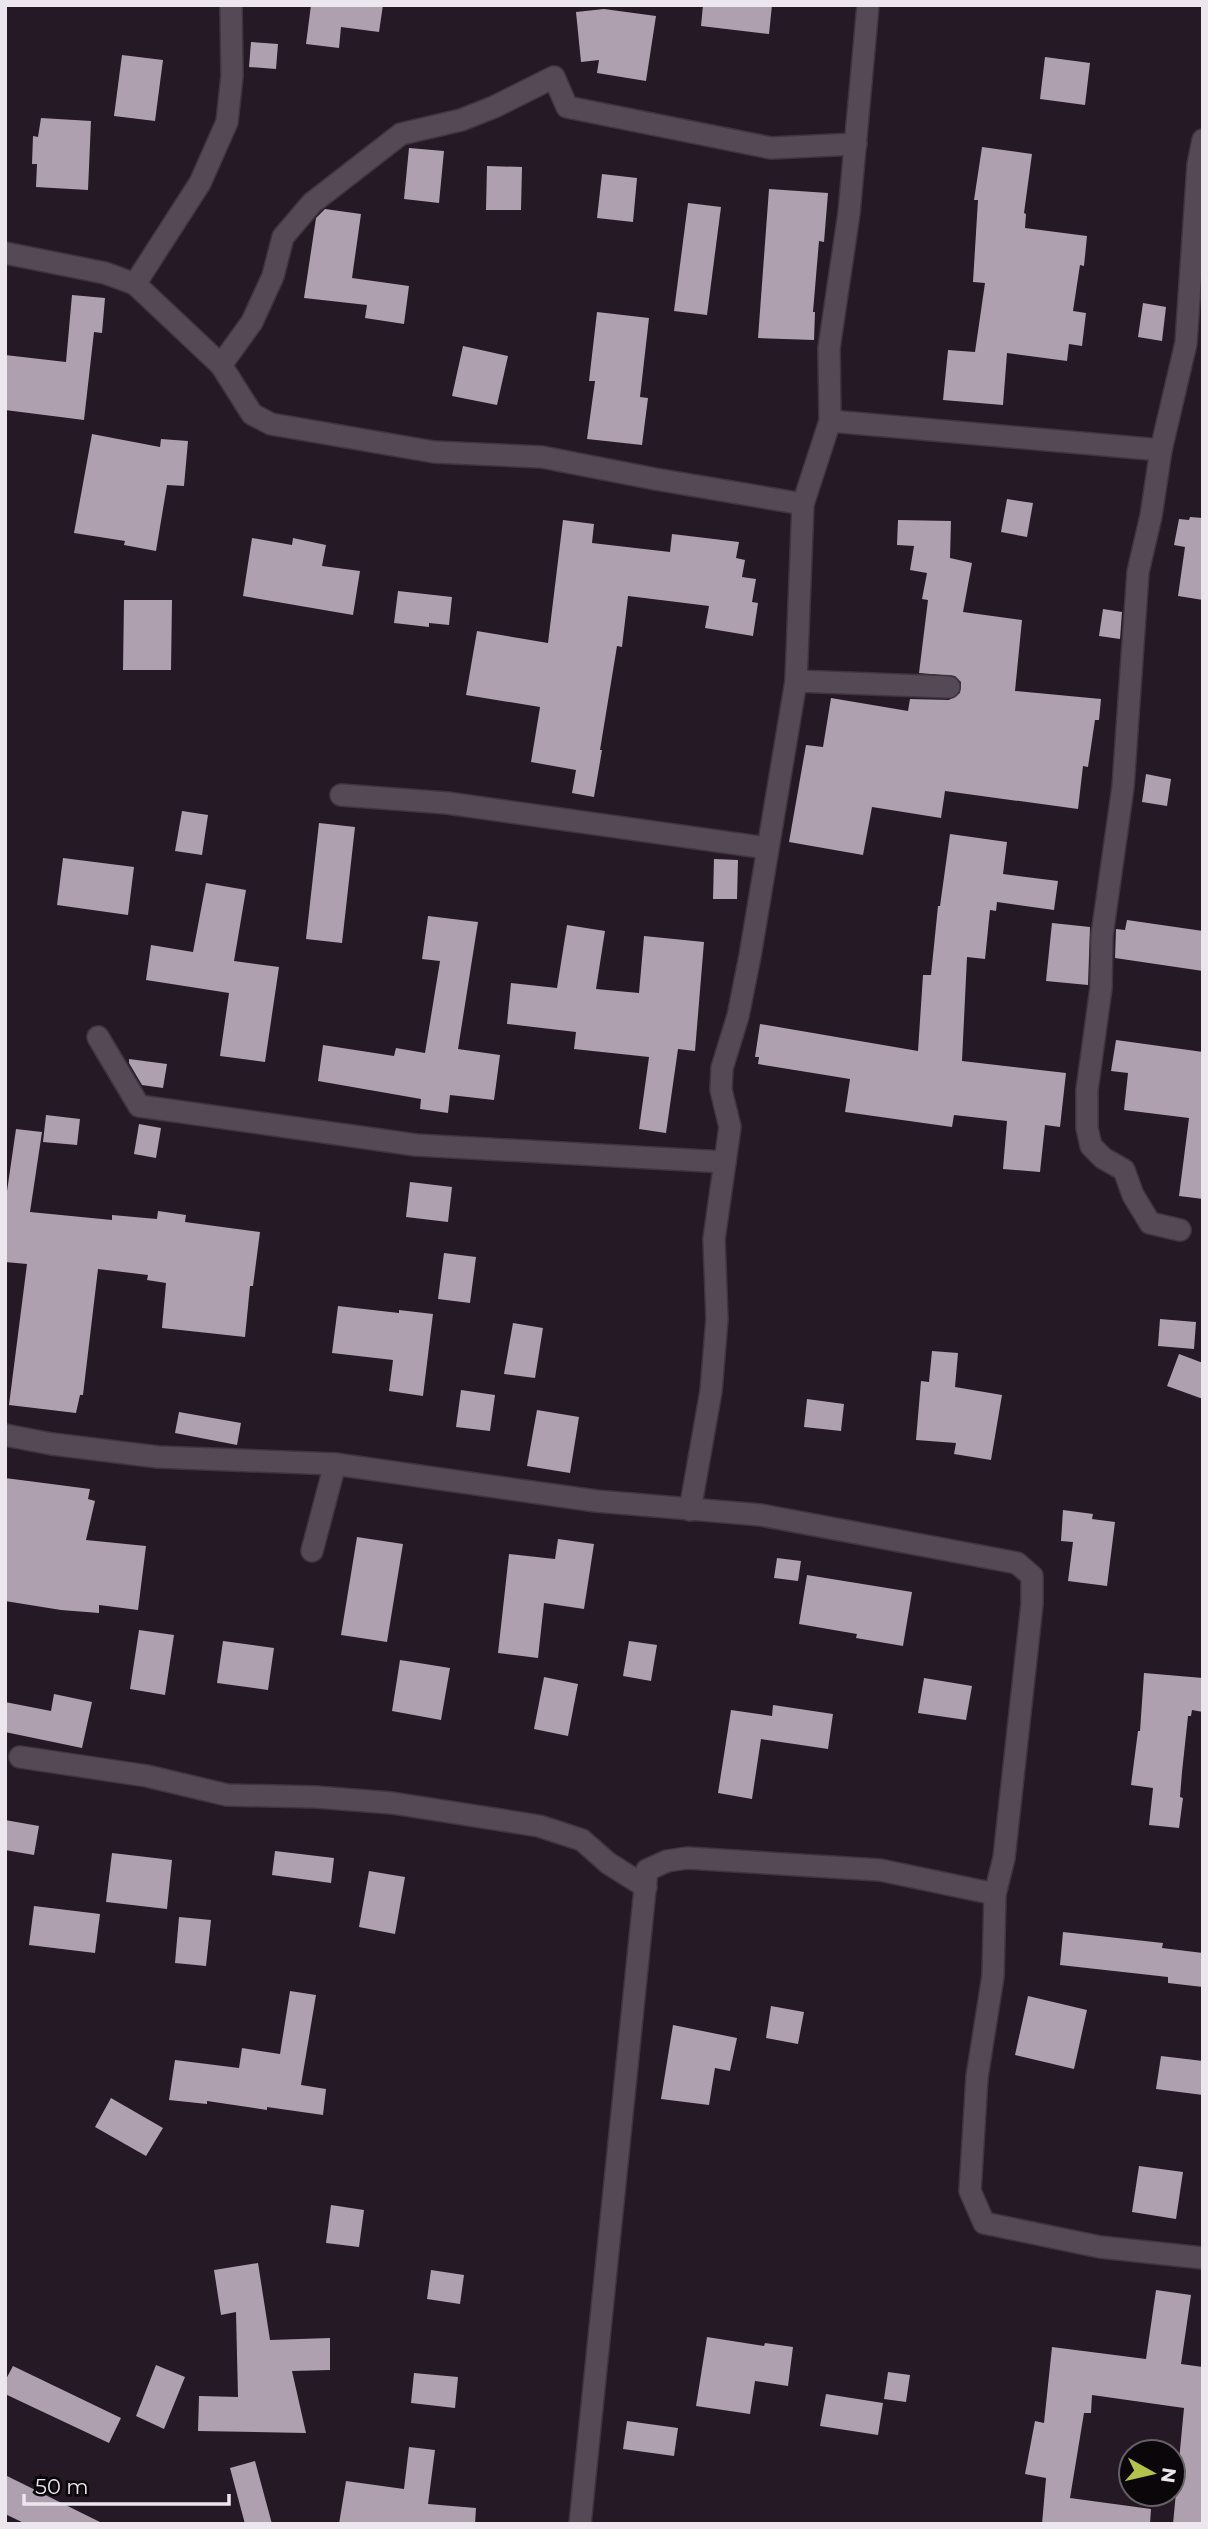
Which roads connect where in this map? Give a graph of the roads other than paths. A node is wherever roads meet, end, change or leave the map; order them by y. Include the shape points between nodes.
1 (231, 5) edge
2 (868, 5) edge
3 (1203, 140) edge
4 (856, 144) junction
5 (5, 253) edge
6 (135, 284) junction
7 (221, 365) junction
8 (830, 421) junction
9 (1161, 450) junction
10 (803, 504) junction
11 (796, 681) junction
12 (949, 687) dead end
13 (341, 795) dead end
14 (767, 848) junction
15 (98, 1037) dead end
16 (725, 1162) junction
17 (1180, 1230) dead end
18 (5, 1435) edge
19 (335, 1464) junction
20 (690, 1510) junction
21 (312, 1551) dead end
22 (20, 1757) dead end
23 (646, 1887) junction
24 (995, 1894) junction
25 (1203, 2258) edge
26 (580, 2524) edge

1 - 6 street via 227,122 200,183
2 - 4 street
3 - 9 street via 1186,343
4 - 7 street via 771,148 567,107 554,77 461,120 401,134 312,203 283,237 273,276 252,322
4 - 8 street via 829,348
5 - 6 street via 104,273
6 - 7 street
7 - 10 street via 253,414 271,424 434,452 542,457
8 - 9 street
8 - 10 street
9 - 17 street via 1138,572 1123,787 1102,936 1087,1128 1091,1146 1124,1170 1150,1223
10 - 11 street
11 - 12 street
11 - 14 street
13 - 14 street via 447,803
14 - 16 street via 738,1016 722,1068 721,1090 730,1127
15 - 16 street via 139,1107 416,1145
16 - 20 street via 714,1239 717,1319 711,1391
18 - 19 street via 158,1457
19 - 20 street via 596,1502
19 - 21 street
20 - 24 street via 761,1515 1017,1563 1032,1576 1004,1858
22 - 23 street via 147,1776 227,1795 392,1803 539,1826 582,1840
23 - 24 street via 646,1870 687,1858 880,1870
23 - 26 street
24 - 25 street via 993,1976 977,2077 970,2192 984,2223 1100,2247

